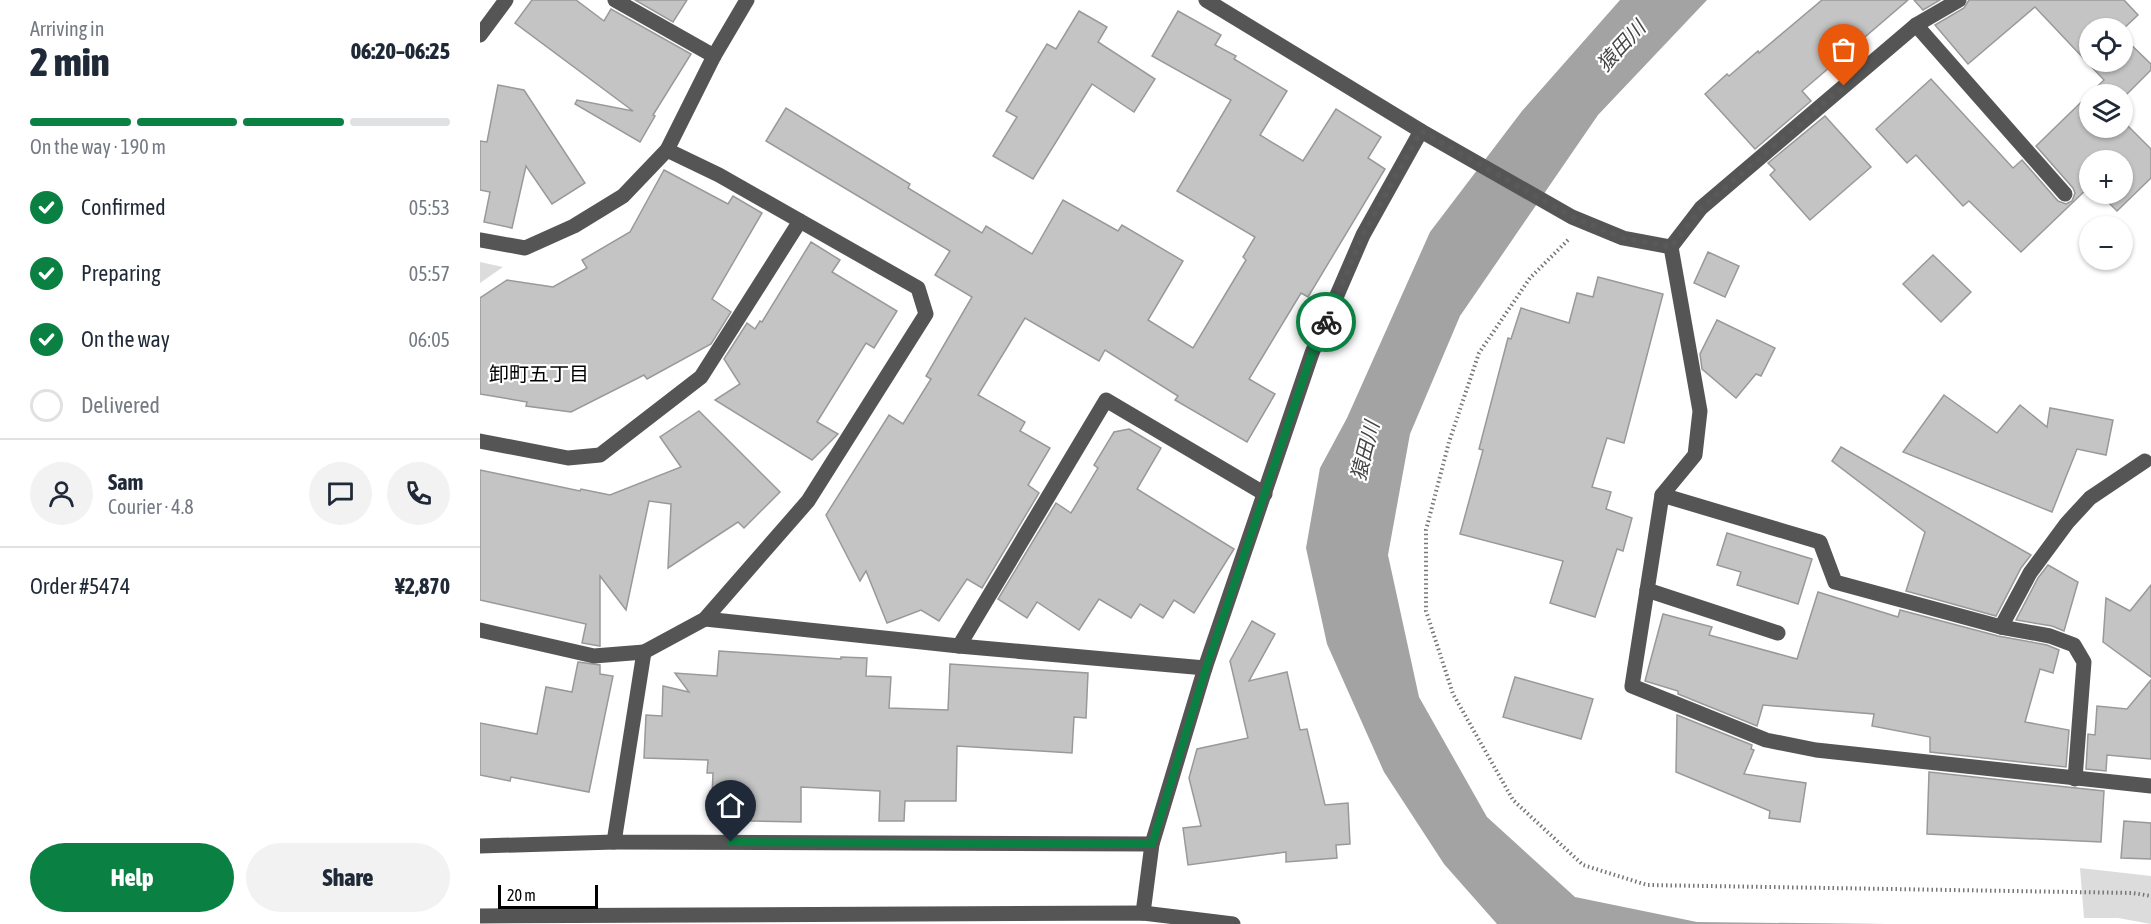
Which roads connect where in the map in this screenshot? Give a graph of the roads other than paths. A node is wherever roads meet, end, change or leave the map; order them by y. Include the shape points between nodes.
1 (506, 0) edge
2 (615, 0) edge
3 (747, 0) edge
4 (1206, 0) edge
5 (1959, 0) edge
6 (1916, 25) junction
7 (480, 35) edge
8 (714, 56) junction
9 (1421, 131) junction
10 (667, 150) junction
11 (2065, 194) dead end
12 (800, 221) junction
13 (480, 240) edge
14 (1671, 247) junction
15 (480, 441) edge
16 (2145, 461) dead end
17 (1265, 494) junction
18 (1662, 495) junction
19 (1647, 590) junction
20 (705, 619) junction
21 (2001, 627) junction
22 (480, 630) edge
23 (1778, 633) dead end
24 (959, 646) junction
25 (644, 652) junction
26 (1206, 668) junction
27 (2075, 779) junction
28 (2151, 786) edge
29 (614, 842) junction
30 (1152, 844) junction
31 (480, 846) edge
32 (1143, 913) junction
33 (480, 916) edge
34 (696, 920) edge
35 (1172, 920) edge
36 (1233, 924) edge

1 - 7 street
2 - 8 street
3 - 8 street
4 - 9 street
5 - 6 street
6 - 11 street
6 - 14 street via 1701,208
8 - 10 street
9 - 14 street via 1572,217 1623,238
9 - 17 street via 1363,235 1312,353
10 - 12 street
10 - 13 street via 623,196 574,226 525,248
12 - 15 street via 701,378 600,454 568,458
12 - 20 street via 918,288 926,314 808,501
14 - 18 street via 1700,411 1695,455
16 - 21 street via 2090,498 2067,523 2030,573
17 - 24 street via 1106,400
17 - 26 street
18 - 19 street
18 - 21 street via 1820,542 1835,582
19 - 23 street
19 - 27 street via 1632,686 1766,740 1816,750
20 - 24 street
20 - 25 street
21 - 27 street via 2074,645 2084,662
22 - 25 street via 594,656
24 - 26 street
25 - 29 street
26 - 30 street
27 - 28 street
29 - 30 street
29 - 31 street
30 - 32 street
32 - 34 street
32 - 35 street
33 - 34 street
35 - 36 street

